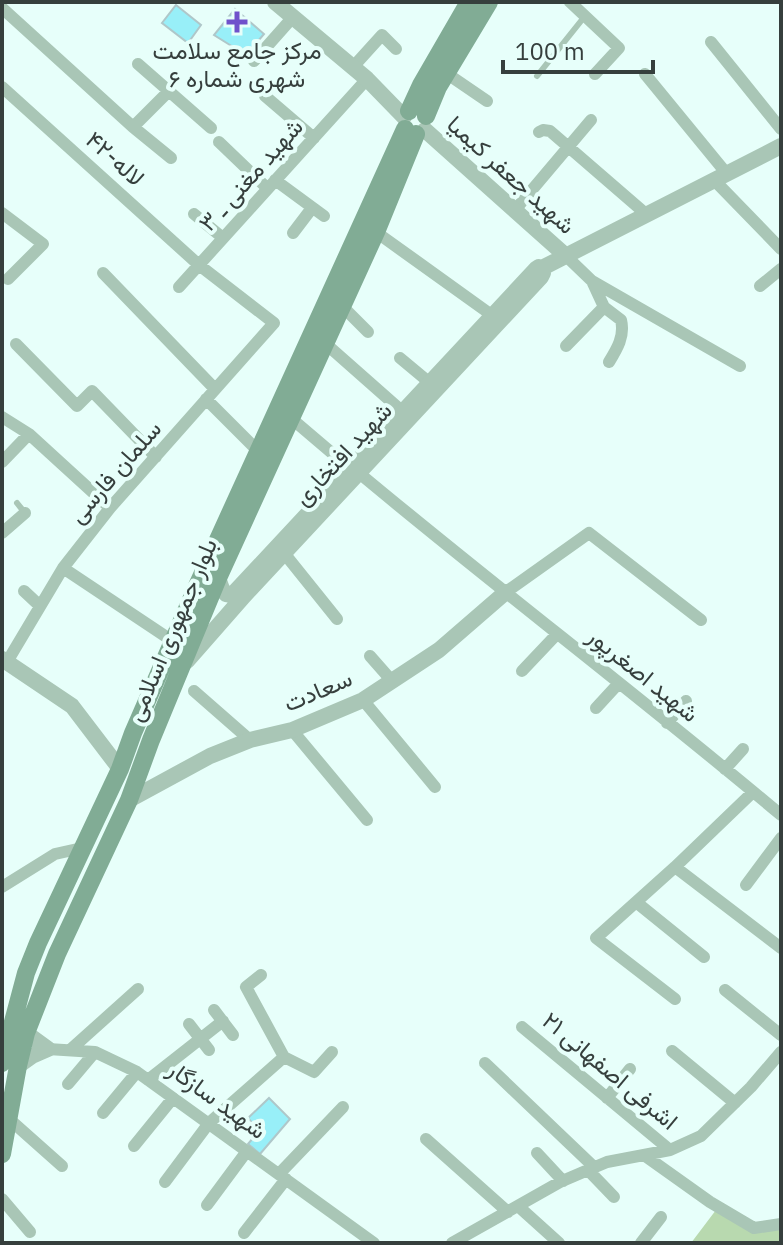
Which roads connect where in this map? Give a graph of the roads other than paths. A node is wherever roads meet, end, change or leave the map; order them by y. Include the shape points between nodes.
1 (275, 2) edge
2 (489, 2) edge
3 (570, 2) edge
4 (461, 5) edge
5 (2, 8) edge
6 (585, 16) junction
7 (293, 17) junction
8 (711, 42) dead end
9 (396, 49) dead end
10 (254, 61) dead end
11 (138, 64) dead end
12 (353, 67) junction
13 (446, 73) junction
14 (595, 74) dead end
15 (645, 74) dead end
16 (537, 76) dead end
17 (367, 79) junction
18 (2, 87) edge
19 (428, 89) junction
20 (169, 91) junction
21 (265, 96) dead end
22 (487, 101) dead end
23 (591, 120) dead end
24 (414, 123) junction
25 (133, 127) junction
26 (211, 128) dead end
27 (781, 129) edge
28 (539, 132) dead end
29 (314, 138) junction
30 (219, 142) dead end
31 (781, 146) edge
32 (569, 147) junction
33 (171, 158) dead end
34 (721, 177) junction
35 (271, 184) junction
36 (312, 208) junction
37 (515, 210) junction
38 (2, 213) edge
39 (194, 214) dead end
40 (646, 214) junction
41 (324, 216) dead end
42 (376, 232) junction
43 (293, 233) dead end
44 (223, 238) junction
45 (781, 249) edge
46 (566, 256) junction
47 (199, 265) junction
48 (781, 269) edge
49 (103, 273) dead end
50 (542, 273) junction
51 (8, 279) dead end
52 (592, 281) junction
53 (760, 286) dead end
54 (179, 287) dead end
55 (343, 307) junction
56 (604, 307) junction
57 (493, 316) junction
58 (274, 323) joint
59 (368, 332) dead end
60 (16, 344) dead end
61 (326, 344) junction
62 (566, 346) dead end
63 (400, 358) dead end
64 (609, 362) dead end
65 (740, 366) dead end
66 (430, 383) junction
67 (210, 394) junction
68 (403, 412) junction
69 (2, 417) edge
70 (292, 419) junction
71 (29, 434) junction
72 (258, 451) junction
73 (156, 457) junction
74 (339, 459) dead end
75 (2, 462) edge
76 (359, 473) junction
77 (21, 508) dead end
78 (110, 508) junction
79 (2, 533) edge
80 (284, 553) junction
81 (63, 568) junction
82 (218, 578) junction
83 (24, 591) dead end
84 (242, 592) junction
85 (506, 592) junction
86 (40, 606) junction
87 (337, 619) dead end
88 (701, 620) dead end
89 (557, 634) junction
90 (174, 642) junction
91 (370, 656) dead end
92 (4, 660) edge
93 (183, 666) junction
94 (522, 671) dead end
95 (392, 681) junction
96 (619, 683) junction
97 (194, 691) dead end
98 (363, 700) junction
99 (686, 701) dead end
100 (157, 702) junction
101 (596, 708) dead end
102 (667, 723) junction
103 (292, 730) junction
104 (133, 733) junction
105 (151, 740) junction
106 (250, 740) junction
107 (743, 749) dead end
108 (120, 769) junction
109 (725, 769) junction
110 (435, 787) dead end
111 (753, 792) junction
112 (129, 800) junction
113 (781, 815) edge
114 (367, 820) dead end
115 (781, 838) edge
116 (82, 848) junction
117 (675, 867) junction
118 (746, 885) dead end
119 (2, 887) edge
120 (636, 902) junction
121 (38, 943) junction
122 (781, 948) edge
123 (57, 954) junction
124 (704, 957) dead end
125 (26, 973) junction
126 (261, 975) dead end
127 (46, 982) junction
128 (138, 989) dead end
129 (725, 990) dead end
130 (675, 999) dead end
131 (214, 1010) dead end
132 (223, 1021) junction
133 (189, 1024) dead end
134 (522, 1027) dead end
135 (13, 1028) edge
136 (233, 1035) dead end
137 (781, 1035) edge
138 (200, 1039) junction
139 (48, 1049) junction
140 (70, 1050) junction
141 (209, 1050) dead end
142 (672, 1051) dead end
143 (95, 1052) junction
144 (332, 1052) dead end
145 (780, 1054) edge
146 (284, 1057) junction
147 (485, 1063) dead end
148 (10, 1064) edge
149 (630, 1069) dead end
150 (142, 1076) junction
151 (68, 1084) dead end
152 (173, 1098) junction
153 (607, 1098) junction
154 (735, 1103) junction
155 (343, 1107) dead end
156 (103, 1113) dead end
157 (8, 1118) junction
158 (209, 1123) junction
159 (426, 1139) dead end
160 (134, 1146) dead end
161 (670, 1150) junction
162 (247, 1151) junction
163 (537, 1153) dead end
164 (2, 1154) edge
165 (644, 1155) junction
166 (62, 1166) dead end
167 (591, 1169) junction
168 (282, 1176) junction
169 (563, 1181) junction
170 (165, 1182) dead end
171 (614, 1197) dead end
172 (2, 1199) edge
173 (207, 1205) dead end
174 (513, 1209) junction
175 (661, 1217) dead end
176 (781, 1224) edge
177 (30, 1232) dead end
178 (244, 1233) dead end
179 (374, 1243) edge
180 (452, 1243) edge
181 (559, 1243) edge
182 (641, 1243) edge

1 - 7 street, شهید جعفر کیمیا
2 - 13 main road, بلوار جمهوری اسلامی
3 - 6 street
4 - 19 main road, بلوار جمهوری اسلامی
5 - 25 street
6 - 14 street via 619,48
6 - 16 lane
7 - 10 street
7 - 12 street, شهید جعفر کیمیا
8 - 27 street
9 - 12 street via 382,35
11 - 20 street
12 - 17 street, شهید جعفر کیمیا
13 - 19 main road, بلوار جمهوری اسلامی
13 - 22 street
15 - 34 street
17 - 24 street, شهید جعفر کیمیا
17 - 29 street, شهید مغنی ـ ۳
18 - 47 street, لاله-۴۲
19 - 24 main road, بلوار جمهوری اسلامی
20 - 25 street
20 - 26 street
21 - 29 street
23 - 32 street
24 - 37 street, شهید جعفر کیمیا
24 - 42 main road, بلوار جمهوری اسلامی
24 - 72 main road, بلوار جمهوری اسلامی
25 - 33 street
28 - 32 street via 550,131
29 - 35 street, شهید مغنی ـ ۳
30 - 35 street
31 - 34 street, شهید افتخاری
32 - 37 street
32 - 40 street
34 - 40 street, شهید افتخاری
34 - 45 street
35 - 36 street
35 - 44 street, شهید مغنی ـ ۳
36 - 41 street
36 - 43 street
37 - 46 street, شهید جعفر کیمیا
38 - 51 street via 43,244
39 - 44 street
40 - 46 street, شهید افتخاری
42 - 55 main road, بلوار جمهوری اسلامی
42 - 57 street
44 - 47 street, شهید مغنی ـ ۳
46 - 50 street, شهید افتخاری
46 - 52 street
47 - 54 street, شهید مغنی ـ ۳
47 - 58 street, لاله-۴۲
48 - 53 street
49 - 67 street
50 - 57 street via 536,269
50 - 76 street, شهید افتخاری
52 - 56 street
52 - 65 street
55 - 59 street
55 - 61 main road, بلوار جمهوری اسلامی
56 - 62 street
56 - 64 street via 621,320 623,329
57 - 66 street
58 - 67 street, سلمان فارسی
60 - 73 street via 77,406 92,391
61 - 68 street
61 - 70 main road, بلوار جمهوری اسلامی
63 - 66 street
66 - 68 street
67 - 72 street
67 - 73 street, سلمان فارسی
68 - 84 street
69 - 71 street
70 - 74 street
70 - 82 main road, بلوار جمهوری اسلامی
71 - 75 street
71 - 78 street
72 - 90 main road, بلوار جمهوری اسلامی
73 - 78 street, سلمان فارسی
76 - 80 street, شهید افتخاری
76 - 85 street, شهید اصغرپور
77 - 79 street
78 - 81 street, سلمان فارسی
80 - 84 street, شهید افتخاری
80 - 87 street
81 - 86 street, سلمان فارسی
81 - 90 street
82 - 84 street via 226,594
82 - 93 main road, بلوار جمهوری اسلامی
83 - 86 street
84 - 93 street, شهید افتخاری
85 - 88 street via 589,533
85 - 89 street, شهید اصغرپور
85 - 95 street, سعادت via 439,650
86 - 92 street, سلمان فارسی
89 - 94 street
89 - 96 street, شهید اصغرپور
90 - 100 main road, بلوار جمهوری اسلامی
91 - 95 street
92 - 108 street via 72,706
93 - 100 main road, بلوار جمهوری اسلامی
95 - 98 street, سعادت
96 - 101 street
96 - 102 street, شهید اصغرپور
97 - 106 street
98 - 103 street, سعادت
98 - 110 street
99 - 102 street
100 - 104 main road, بلوار جمهوری اسلامی
100 - 105 main road, بلوار جمهوری اسلامی
102 - 109 street, شهید اصغرپور
103 - 106 street, سعادت
103 - 114 street
104 - 105 main road via 145,730
104 - 108 main road, بلوار جمهوری اسلامی
105 - 112 main road, بلوار جمهوری اسلامی
106 - 112 street, سعادت
107 - 109 street
108 - 116 main road, بلوار جمهوری اسلامی
109 - 111 street, شهید اصغرپور
111 - 113 street, شهید اصغرپور
111 - 117 street
112 - 123 main road, بلوار جمهوری اسلامی
115 - 118 street
116 - 119 street via 55,854
116 - 121 main road, بلوار جمهوری اسلامی
117 - 120 street
117 - 122 street
120 - 124 street
120 - 130 street via 596,938
121 - 123 main road via 48,957
121 - 125 main road, بلوار جمهوری اسلامی
123 - 127 main road, بلوار جمهوری اسلامی
125 - 127 main road via 42,974
125 - 135 main road, بلوار جمهوری اسلامی
126 - 146 street via 246,987
127 - 135 main road, بلوار جمهوری اسلامی
128 - 140 street
129 - 137 street
131 - 132 street
132 - 136 street
132 - 138 street
133 - 138 street
134 - 153 street, اشرفی اصفهانی ۲۱
135 - 139 street
135 - 148 main road, بلوار جمهوری اسلامی
138 - 141 street
138 - 150 street
139 - 140 street, شهید سازگار
139 - 148 street
140 - 143 street, شهید سازگار
142 - 154 street
143 - 150 street, شهید سازگار
143 - 151 street
144 - 146 street via 314,1072
145 - 154 street
146 - 158 street
147 - 167 street
148 - 157 main road, بلوار جمهوری اسلامی
149 - 153 street
150 - 152 street, شهید سازگار
150 - 156 street
152 - 158 street, شهید سازگار
152 - 160 street
153 - 161 street, اشرفی اصفهانی ۲۱
154 - 161 street via 701,1136
155 - 168 street
157 - 164 main road, بلوار جمهوری اسلامی
157 - 166 street
158 - 162 street, شهید سازگار
158 - 170 street
159 - 174 street
161 - 165 street
162 - 168 street, شهید سازگار
162 - 173 street
163 - 169 street
165 - 167 street
165 - 176 street via 754,1228
167 - 169 street
167 - 171 street
168 - 178 street
168 - 179 street, شهید سازگار
169 - 174 street
172 - 177 street
174 - 180 street
174 - 181 street
175 - 182 street

